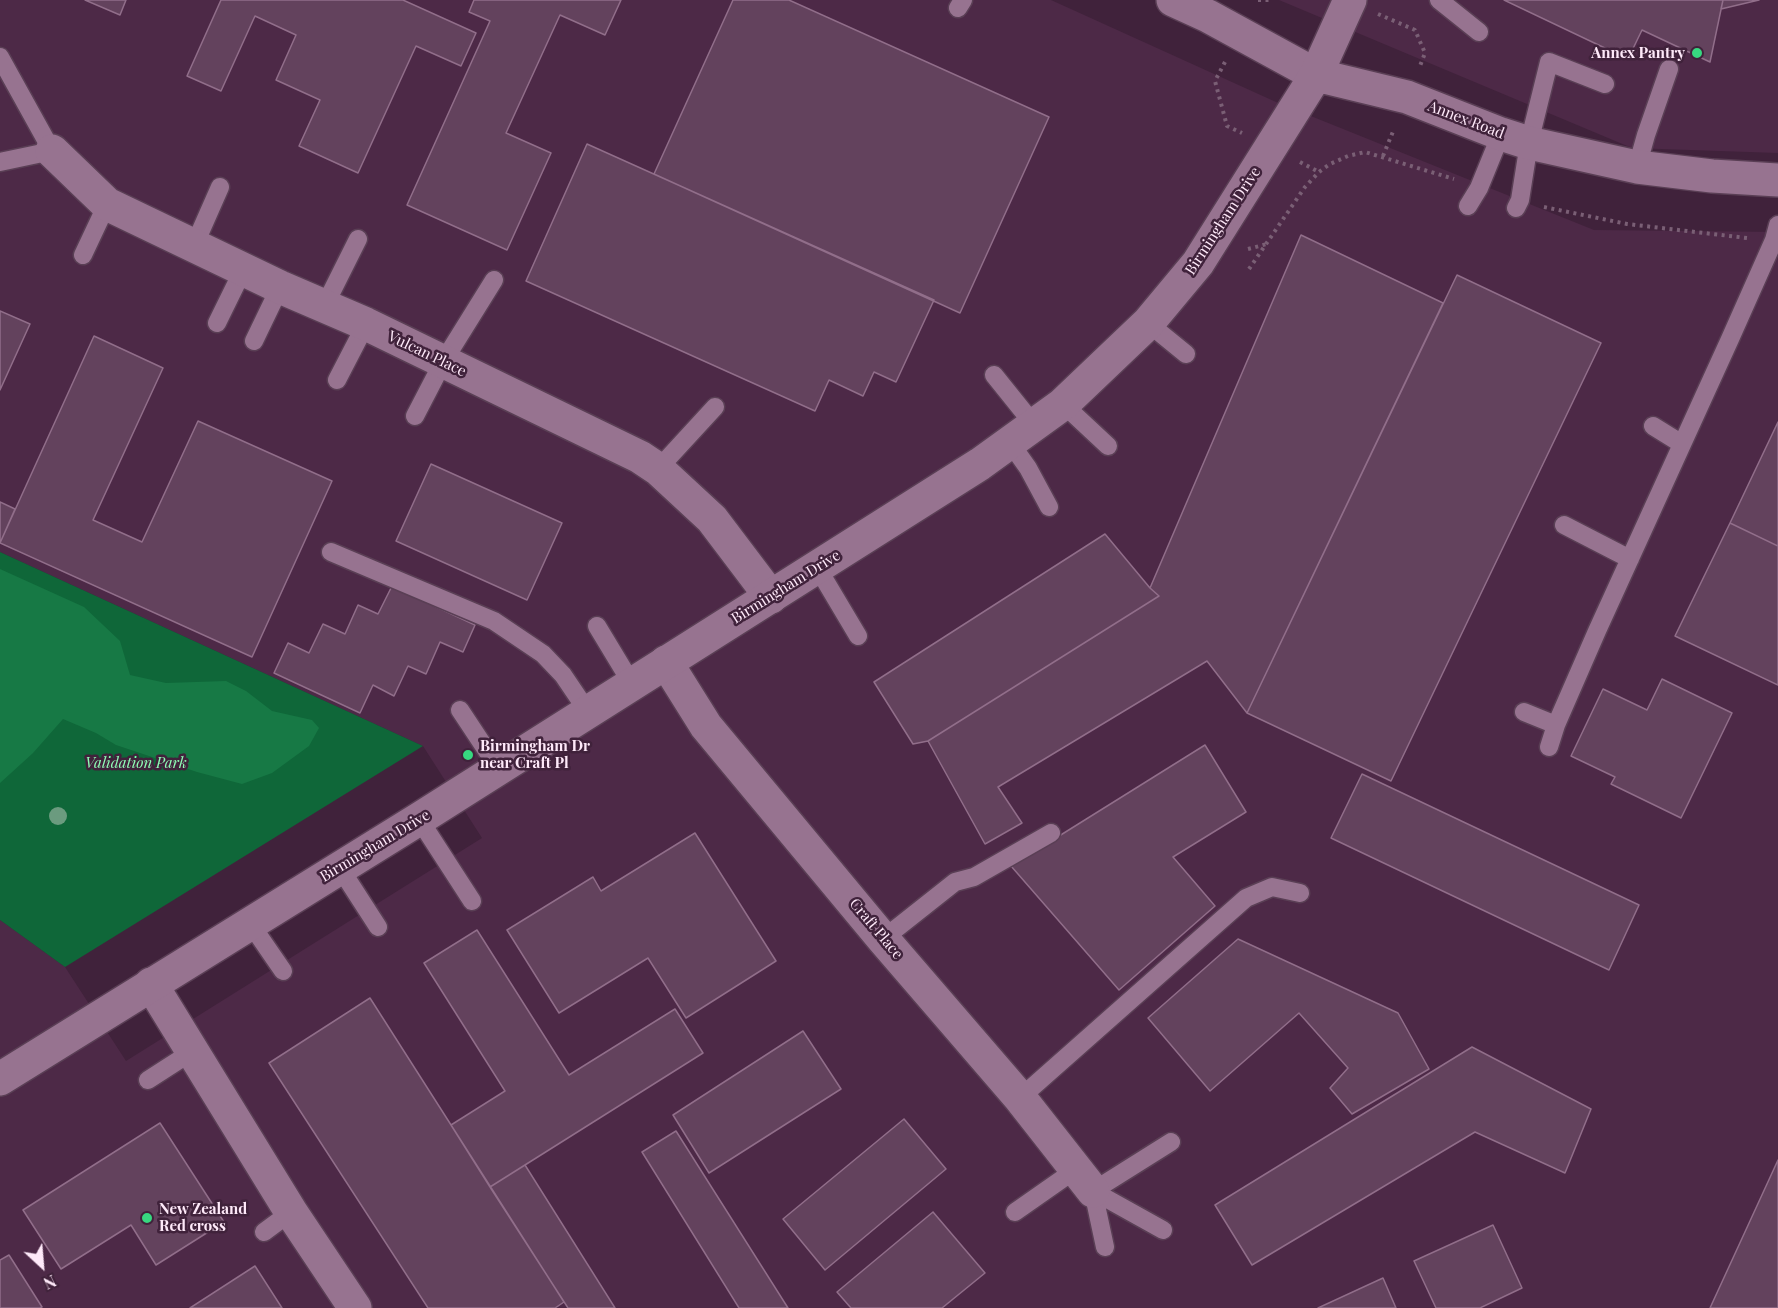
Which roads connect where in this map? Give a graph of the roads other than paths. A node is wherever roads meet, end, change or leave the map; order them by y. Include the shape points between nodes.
1 (1173, 0) edge
2 (1350, 0) edge
3 (1439, 0) edge
4 (1479, 32) dead end
5 (0, 57) edge
6 (1669, 69) dead end
7 (1316, 75) junction
8 (1605, 84) dead end
9 (1515, 138) junction
10 (52, 151) junction
11 (0, 162) edge
12 (1637, 167) junction
13 (1778, 180) edge
14 (220, 188) dead end
15 (107, 204) junction
16 (1468, 206) dead end
17 (1516, 208) dead end
18 (1778, 225) edge
19 (358, 239) dead end
20 (194, 246) junction
21 (83, 255) dead end
22 (243, 270) junction
23 (494, 280) dead end
24 (280, 287) junction
25 (325, 305) junction
26 (1148, 323) junction
27 (217, 324) dead end
28 (366, 324) junction
29 (254, 341) dead end
30 (1186, 354) dead end
31 (443, 362) junction
32 (994, 375) dead end
33 (337, 380) dead end
34 (1063, 404) junction
35 (715, 407) dead end
36 (415, 416) dead end
37 (1653, 426) dead end
38 (1023, 435) junction
39 (1682, 444) junction
40 (1108, 446) dead end
41 (658, 470) junction
42 (1049, 507) dead end
43 (1564, 525) dead end
44 (331, 552) dead end
45 (1630, 559) junction
46 (817, 567) junction
47 (771, 597) junction
48 (597, 626) dead end
49 (858, 636) dead end
50 (666, 662) junction
51 (633, 684) junction
52 (460, 710) dead end
53 (588, 712) junction
54 (1524, 712) dead end
55 (1556, 725) junction
56 (1549, 747) dead end
57 (499, 769) junction
58 (419, 819) junction
59 (1051, 833) dead end
60 (340, 868) junction
61 (1300, 893) dead end
62 (472, 901) dead end
63 (250, 922) junction
64 (378, 927) dead end
65 (884, 939) junction
66 (283, 971) dead end
67 (151, 984) junction
68 (193, 1051) junction
69 (3, 1070) edge
70 (148, 1080) dead end
71 (1020, 1098) junction
72 (1171, 1142) dead end
73 (1084, 1180) junction
74 (291, 1212) junction
75 (1015, 1212) dead end
76 (1163, 1230) dead end
77 (264, 1232) dead end
78 (1105, 1247) dead end
79 (355, 1308) edge

1 - 7 street, Annex Road
2 - 7 street, Birmingham Drive
3 - 4 lane
5 - 10 lane
6 - 12 lane
7 - 9 street, Annex Road via 1407,97
7 - 26 street, Birmingham Drive via 1198,263
8 - 9 lane via 1549,62
9 - 12 street, Annex Road
9 - 16 lane
9 - 17 lane via 1520,200
10 - 11 lane
10 - 15 street, Vulcan Place
12 - 13 street, Annex Road
14 - 20 lane
15 - 20 street, Vulcan Place
15 - 21 lane
18 - 39 lane
19 - 25 lane
20 - 22 street, Vulcan Place
22 - 24 street, Vulcan Place
22 - 27 lane
23 - 31 lane
24 - 25 street, Vulcan Place
24 - 29 lane
25 - 28 street, Vulcan Place
26 - 30 lane
26 - 34 street, Birmingham Drive
28 - 31 street, Vulcan Place
28 - 33 lane
31 - 36 lane
31 - 41 street, Vulcan Place via 640,457
32 - 38 lane
34 - 38 street, Birmingham Drive
34 - 40 lane
35 - 41 lane
37 - 39 lane
38 - 42 lane via 1031,474
38 - 46 street, Birmingham Drive
39 - 45 lane
41 - 47 street, Vulcan Place via 712,519
43 - 45 lane
44 - 53 lane via 494,621 543,654
45 - 55 lane
46 - 47 street, Birmingham Drive
46 - 49 lane
47 - 50 street, Birmingham Drive
48 - 51 lane
50 - 51 street, Birmingham Drive
50 - 65 street, Craft Place via 706,726
51 - 53 street, Birmingham Drive
52 - 57 lane
53 - 57 street, Birmingham Drive
54 - 55 lane
55 - 56 lane
57 - 58 street, Birmingham Drive
58 - 60 street, Birmingham Drive
58 - 62 lane
59 - 65 lane via 974,877 955,882
60 - 63 street, Birmingham Drive
60 - 64 lane
61 - 71 lane via 1272,887 1246,898
63 - 66 lane
63 - 67 street, Birmingham Drive
65 - 71 street, Craft Place
67 - 68 street
67 - 69 street, Birmingham Drive
68 - 70 lane
68 - 74 street
71 - 73 street, Craft Place
72 - 73 lane
73 - 75 lane
73 - 76 lane
73 - 78 lane
74 - 77 lane
74 - 79 street

